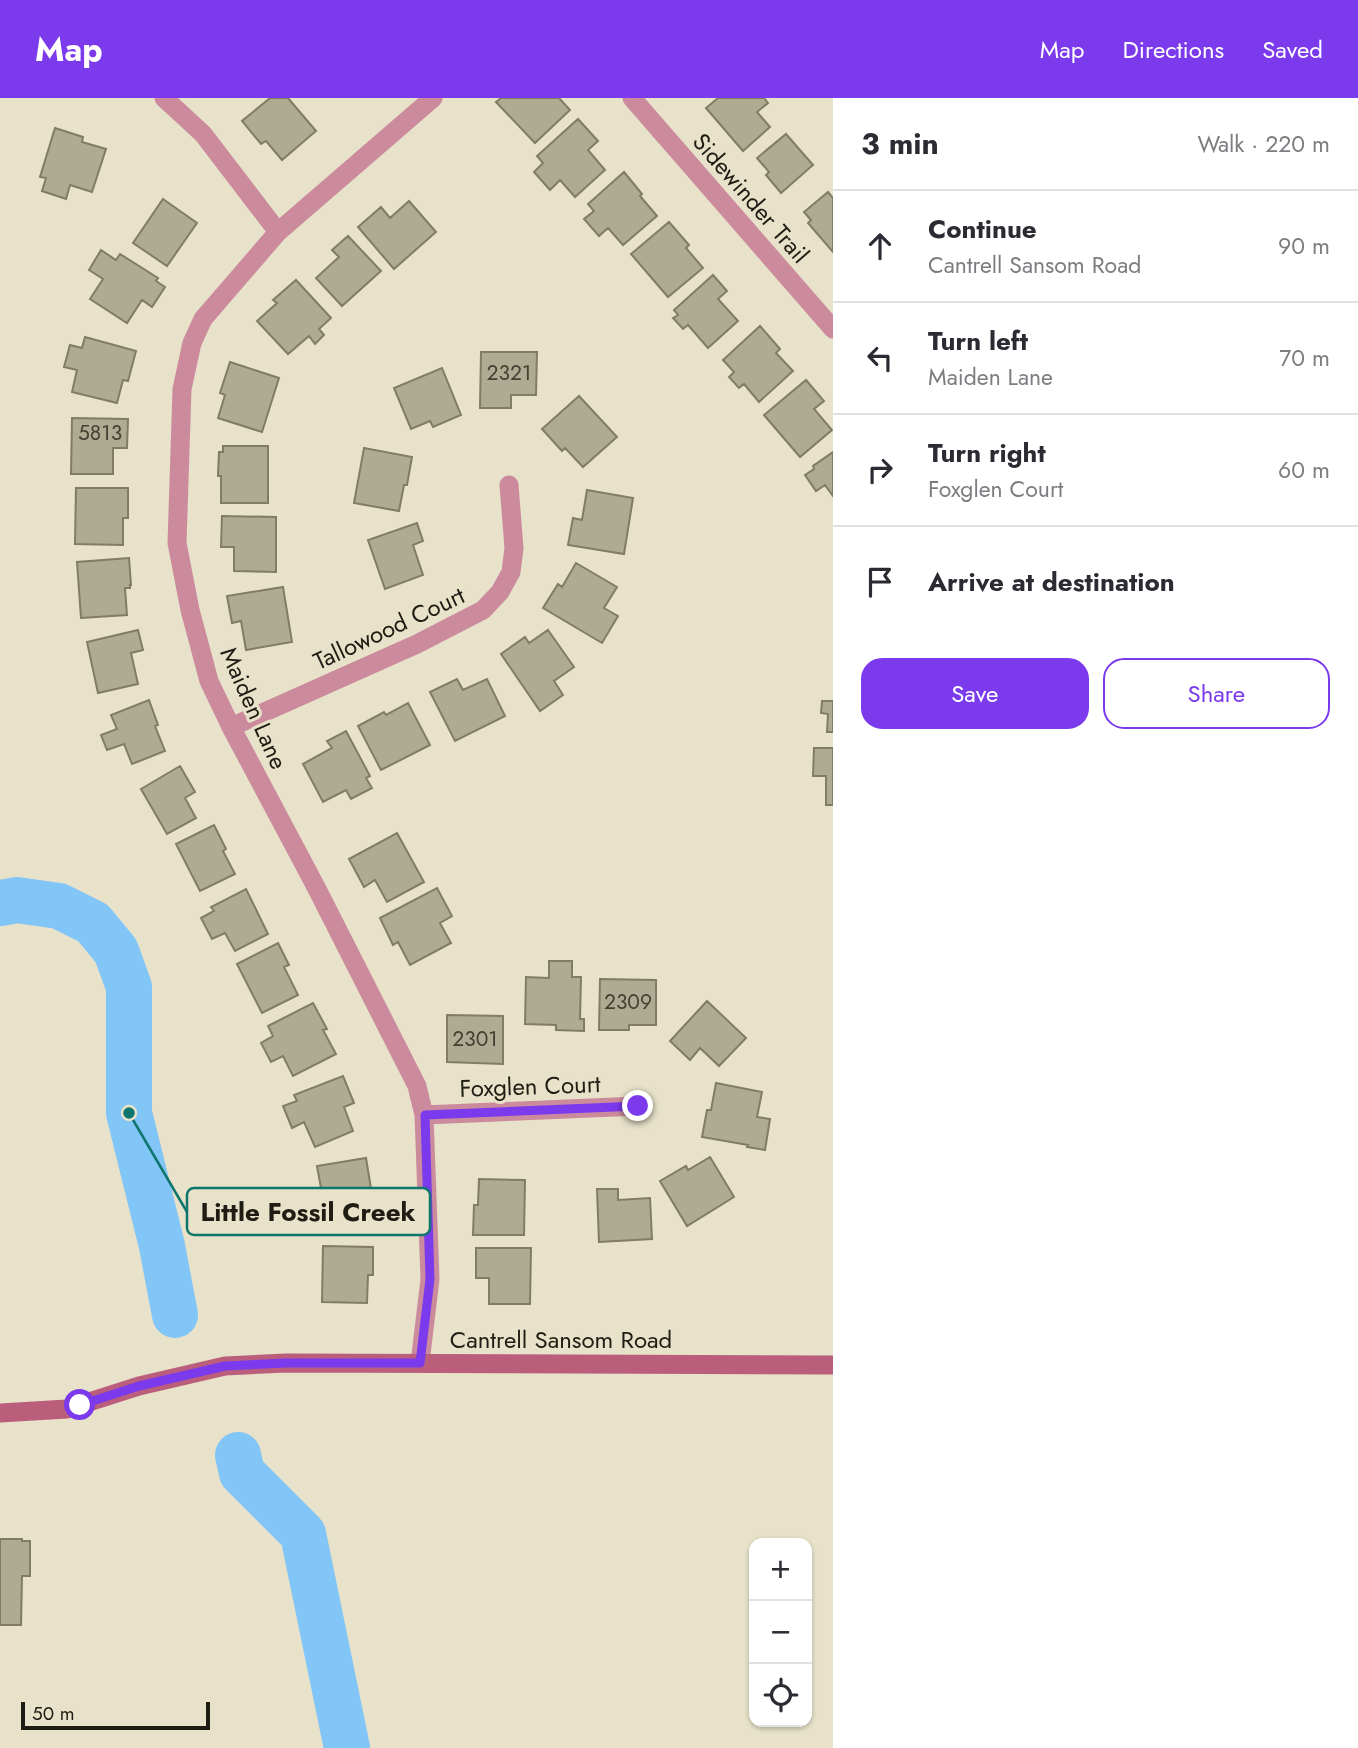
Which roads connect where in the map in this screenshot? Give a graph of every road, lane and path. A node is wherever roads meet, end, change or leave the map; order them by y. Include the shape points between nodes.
1 (164, 98) edge
2 (433, 98) edge
3 (632, 98) edge
4 (278, 232) junction
5 (833, 329) edge
6 (509, 485) dead end
7 (231, 727) junction
8 (638, 1106) dead end
9 (425, 1115) junction
10 (420, 1363) junction
11 (833, 1365) edge
12 (0, 1413) edge

1 - 4 street via 203,134
2 - 4 street, Maiden Lane
3 - 5 street, Sidewinder Trail
4 - 7 street, Maiden Lane via 203,319 192,343 182,389 177,543 209,681
6 - 7 street, Tallowood Court via 514,548 511,572 484,610
7 - 9 street, Maiden Lane via 417,1086
8 - 9 street, Foxglen Court
9 - 10 street, Maiden Lane via 430,1279
10 - 11 main road, Cantrell Sansom Road
10 - 12 main road, Cantrell Sansom Road via 225,1366 68,1409

